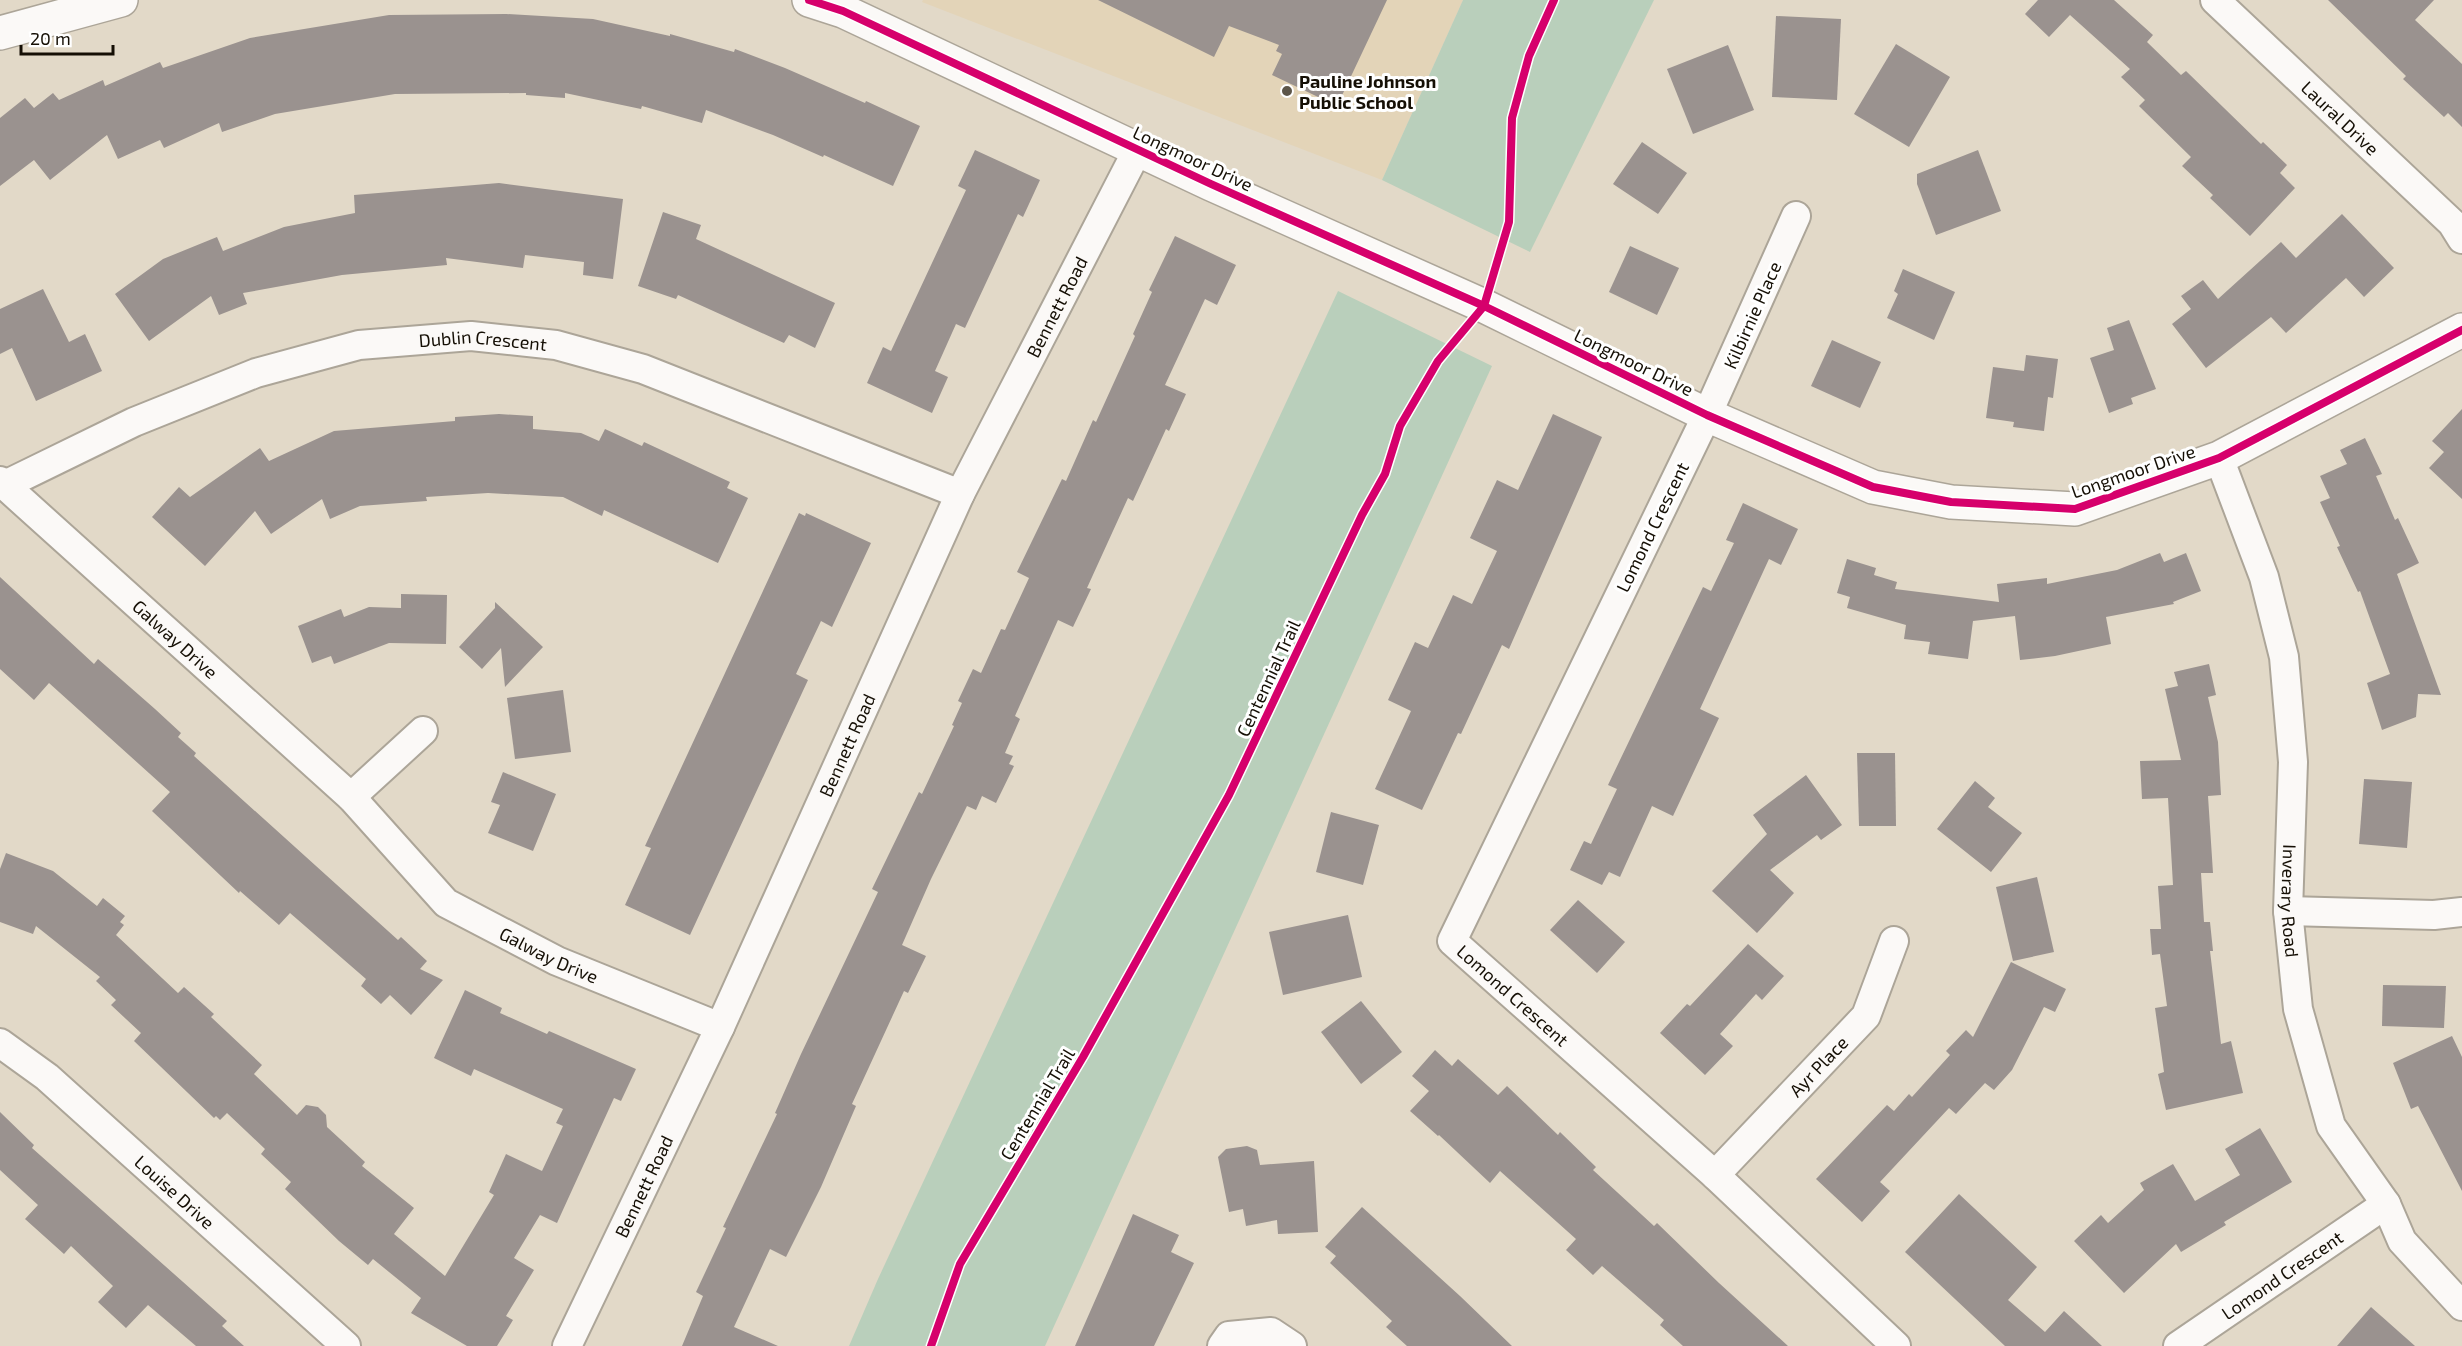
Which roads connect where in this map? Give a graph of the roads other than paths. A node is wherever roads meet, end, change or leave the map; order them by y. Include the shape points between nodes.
1 (121, 0) edge
2 (809, 0) edge
3 (2215, 0) edge
4 (0, 33) edge
5 (1137, 148) junction
6 (1796, 216) dead end
7 (2462, 239) edge
8 (2462, 330) edge
9 (1707, 415) junction
10 (2219, 458) junction
11 (2, 483) edge
12 (960, 494) junction
13 (423, 730) dead end
14 (351, 797) junction
15 (2288, 911) junction
16 (2462, 912) edge
17 (1894, 941) dead end
18 (720, 1027) junction
19 (0, 1043) edge
20 (1715, 1175) junction
21 (2386, 1204) junction
22 (2462, 1306) edge
23 (346, 1346) edge
24 (567, 1346) edge
25 (1222, 1346) edge
26 (1292, 1346) edge
27 (1896, 1346) edge
28 (2178, 1346) edge

1 - 4 street
2 - 5 street, Longmoor Drive via 843,11
3 - 7 street, Laural Drive via 2444,215
5 - 9 street, Longmoor Drive via 1484,306
5 - 12 street, Bennett Road
6 - 9 street, Kilbirnie Place
8 - 10 street, Longmoor Drive
9 - 10 street, Longmoor Drive via 1873,487 1951,502 2075,509
9 - 20 street, Lomond Crescent via 1452,940
10 - 15 street, Inverary Road via 2264,577 2284,657 2293,762
11 - 12 street, Dublin Crescent via 134,422 256,373 359,345 471,336 556,345 643,369
11 - 14 street, Galway Drive
12 - 18 street, Bennett Road
13 - 14 street
14 - 18 street, Galway Drive via 446,903 557,961
15 - 16 street via 2434,915
15 - 21 street, Inverary Road via 2298,1009 2331,1126
17 - 20 street, Ayr Place via 1866,1016
18 - 24 street, Bennett Road
19 - 23 street, Louise Drive via 47,1077
20 - 27 street, Lomond Crescent
21 - 22 street, Inverary Road via 2402,1241
21 - 28 street, Lomond Crescent
25 - 26 street via 1229,1336 1271,1332

